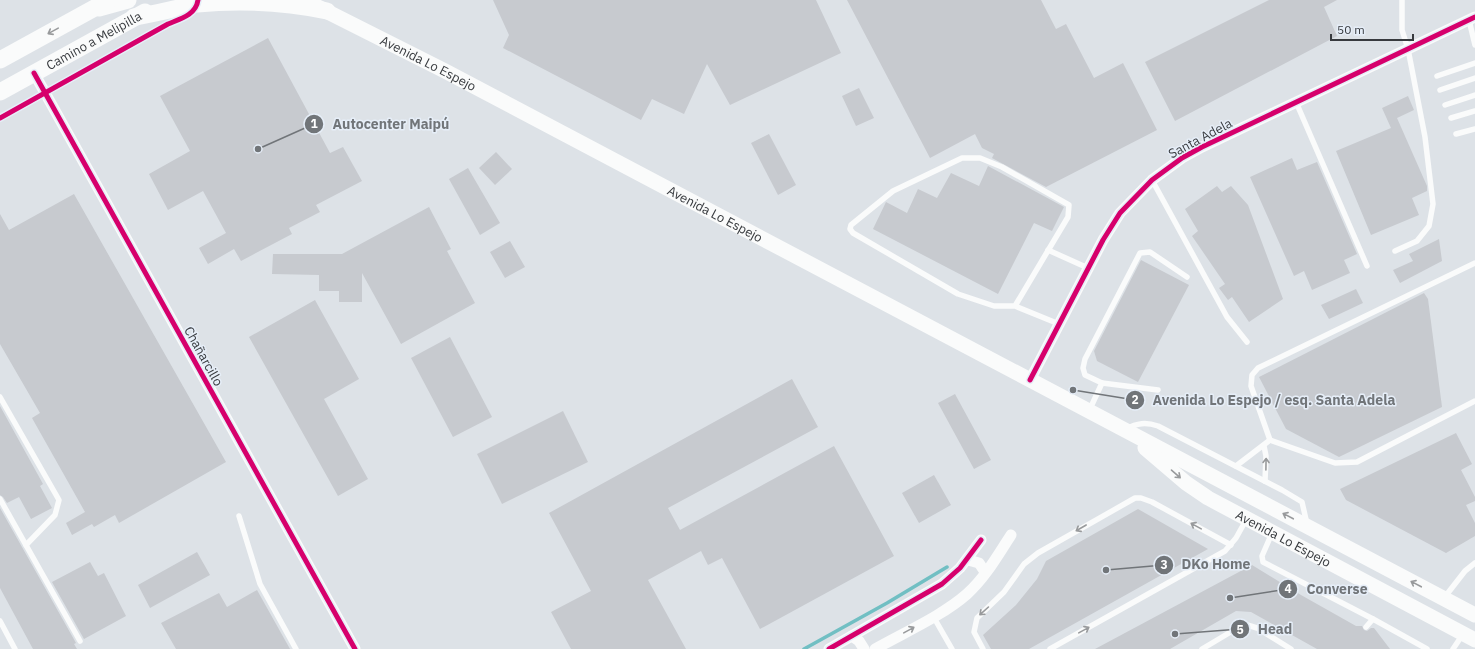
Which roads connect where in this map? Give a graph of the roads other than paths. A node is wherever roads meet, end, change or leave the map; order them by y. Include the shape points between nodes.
1 (109, 0) edge
2 (128, 0) edge
3 (166, 0) edge
4 (1402, 0) edge
5 (307, 1) edge
6 (327, 11) junction
7 (87, 12) junction
8 (134, 18) junction
9 (1472, 19) edge
10 (1475, 45) edge
11 (1408, 49) junction
12 (0, 60) edge
13 (1475, 63) edge
14 (34, 73) junction
15 (1437, 76) dead end
16 (1475, 78) edge
17 (1440, 90) dead end
18 (0, 92) edge
19 (1475, 95) edge
20 (1296, 102) junction
21 (1445, 105) dead end
22 (1475, 111) edge
23 (1452, 118) dead end
24 (1475, 129) edge
25 (1456, 134) dead end
26 (1152, 180) junction
27 (1048, 250) junction
28 (1395, 251) dead end
29 (1475, 263) edge
30 (1367, 266) dead end
31 (1088, 268) junction
32 (1187, 277) dead end
33 (1015, 306) junction
34 (1059, 324) junction
35 (1247, 342) dead end
36 (1030, 380) junction
37 (1102, 383) junction
38 (1158, 390) dead end
39 (0, 397) edge
40 (1475, 401) edge
41 (1089, 411) junction
42 (1125, 430) junction
43 (1270, 440) junction
44 (1264, 446) junction
45 (1236, 466) junction
46 (1265, 481) junction
47 (1248, 495) junction
48 (0, 499) edge
49 (239, 516) dead end
50 (1242, 516) junction
51 (1307, 526) junction
52 (1272, 533) junction
53 (1011, 535) dead end
54 (981, 540) dead end
55 (26, 545) junction
56 (1230, 545) junction
57 (968, 560) junction
58 (1475, 563) edge
59 (985, 572) junction
60 (1444, 598) junction
61 (1475, 615) edge
62 (933, 616) junction
63 (1433, 618) junction
64 (1373, 619) junction
65 (0, 621) edge
66 (1366, 627) dead end
67 (852, 636) junction
68 (1469, 637) edge
69 (80, 641) dead end
70 (15, 649) edge
71 (296, 649) edge
72 (354, 649) edge
73 (829, 649) edge
74 (864, 649) edge
75 (875, 649) edge
76 (952, 649) edge
77 (983, 649) edge
78 (1050, 649) edge
79 (1202, 649) edge
80 (1292, 649) edge
81 (1427, 649) edge
82 (1453, 649) edge

1 - 7 main road, Camino a Melipilla
2 - 7 main road
3 - 8 main road, Camino a Melipilla
4 - 11 lane via 1402,30
5 - 6 main road, Avenida Lo Espejo
6 - 8 main road via 275,2 238,0 198,4
6 - 36 main road, Avenida Lo Espejo
7 -> 12 main road, Camino a Melipilla
8 - 14 main road, Camino a Melipilla
9 - 10 lane
9 - 11 street, Santa Adela
11 - 20 street, Santa Adela
11 - 28 lane via 1425,137 1433,204 1429,226 1417,241
13 - 15 lane
14 - 18 main road, Camino a Melipilla
14 - 72 street, Chañarcillo
16 - 17 lane
19 - 21 lane
20 - 26 street, Santa Adela via 1202,147
20 - 30 lane
22 - 23 lane
24 - 25 lane
26 - 31 street, Santa Adela via 1120,213
26 - 35 lane via 1227,317
27 - 31 lane
27 - 33 lane
27 - 33 lane via 1068,217 1069,205 1002,167 980,158 962,158 893,191 851,225 853,234 958,294 994,306
29 - 43 lane via 1258,368 1252,375 1251,386
31 - 34 street, Santa Adela
32 - 37 lane via 1150,252 1140,253 1085,359 1085,375
33 - 34 lane
34 - 36 street, Santa Adela
36 - 41 main road, Avenida Lo Espejo
37 - 38 lane
37 - 41 lane
39 - 55 lane via 59,500 55,515
40 - 43 lane via 1357,462 1335,464
41 - 42 main road, Avenida Lo Espejo
42 - 45 lane via 1134,424 1147,423 1158,426
42 - 47 main road, Avenida Lo Espejo
42 -> 50 main road, Avenida Lo Espejo via 1186,483
43 - 44 lane
44 - 45 lane
46 -> 44 lane
45 - 46 lane
46 - 51 lane via 1302,502
47 - 50 main road via 1236,505
51 -> 47 main road, Avenida Lo Espejo
48 - 55 lane
49 - 71 lane via 260,584
50 - 52 main road, Avenida Lo Espejo
50 - 56 lane via 1236,538
60 -> 51 main road, Avenida Lo Espejo
52 - 63 main road, Avenida Lo Espejo
52 - 64 lane via 1262,556 1263,562
53 - 59 street
54 - 57 street
55 - 69 lane
56 -> 77 lane via 1152,502 1135,498 1027,561 1004,592 977,618 974,632
78 -> 56 lane via 1225,551
57 - 59 street via 979,563
57 - 67 street via 942,584
58 - 60 lane via 1465,571
59 - 62 street via 967,594
60 - 61 main road, Avenida Lo Espejo
60 - 63 main road via 1442,610
75 -> 62 street
62 - 76 lane
63 - 68 main road, Avenida Lo Espejo
64 - 66 lane
64 - 81 lane
65 - 70 lane
67 - 73 street
67 - 74 street
68 - 82 lane
79 - 80 lane via 1244,624 1257,628

